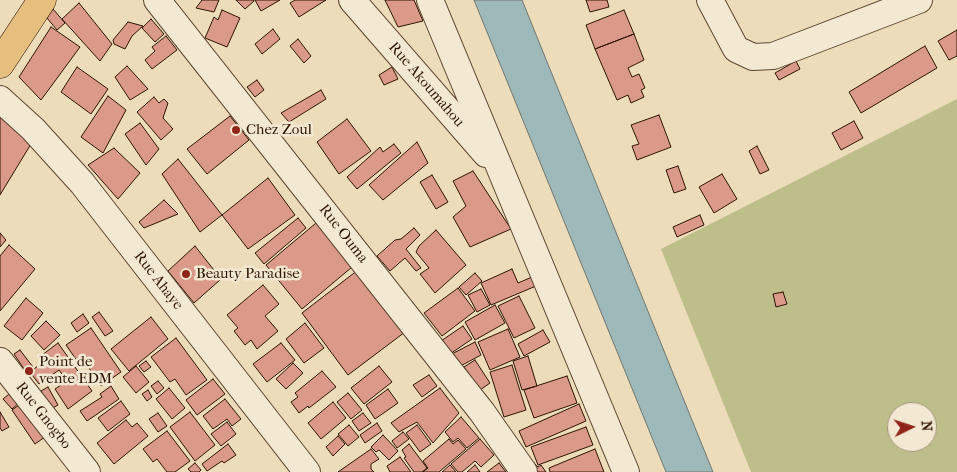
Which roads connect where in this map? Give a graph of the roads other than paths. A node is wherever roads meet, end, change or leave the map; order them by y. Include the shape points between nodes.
1 (42, 0) edge
2 (157, 0) edge
3 (352, 0) edge
4 (430, 0) edge
5 (710, 0) edge
6 (909, 2) edge
7 (0, 64) edge
8 (0, 99) edge
9 (500, 170) junction
10 (0, 361) edge
11 (87, 472) edge
12 (307, 472) edge
13 (524, 472) edge
14 (626, 472) edge

1 - 7 highway
2 - 13 street, Rue Ouma via 482,412
3 - 9 street, Rue Akoumahou
4 - 9 street
5 - 6 street via 736,49 753,57 773,56
8 - 12 street, Rue Ahaye via 33,129 82,183
9 - 14 street
10 - 11 street, Rue Gnogbo

